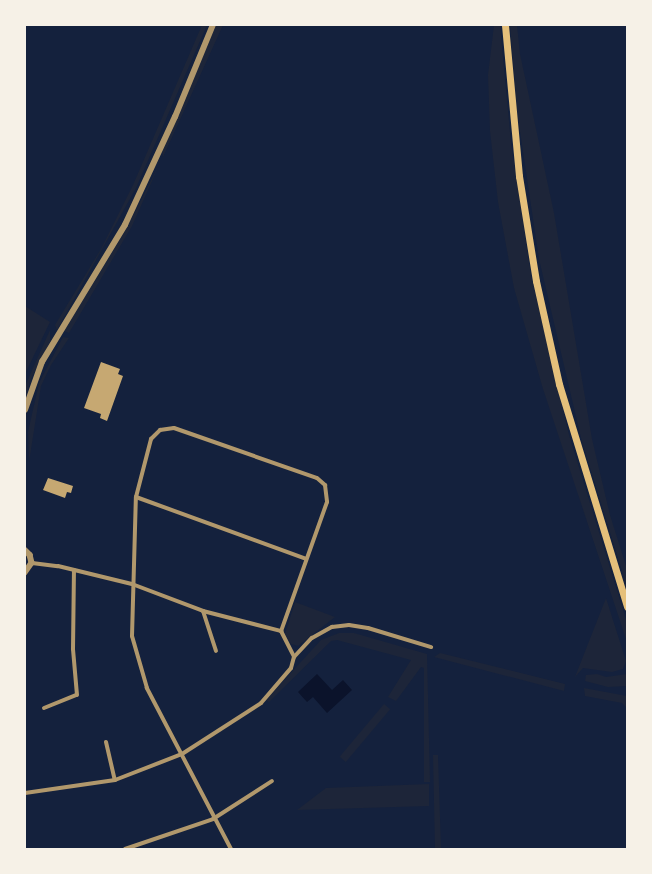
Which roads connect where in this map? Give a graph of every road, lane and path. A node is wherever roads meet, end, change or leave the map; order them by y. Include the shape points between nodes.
1 (213, 25) edge
2 (505, 25) edge
3 (25, 410) edge
4 (136, 497) junction
5 (25, 550) edge
6 (306, 559) junction
7 (32, 563) junction
8 (74, 570) junction
9 (25, 573) edge
10 (132, 584) junction
11 (627, 608) edge
12 (203, 611) junction
13 (281, 631) junction
14 (431, 647) dead end
15 (216, 651) dead end
16 (294, 657) junction
17 (44, 708) dead end
18 (106, 742) dead end
19 (182, 754) junction
20 (115, 780) junction
21 (272, 781) dead end
22 (25, 793) edge
23 (213, 819) junction
24 (124, 849) edge
25 (231, 849) edge

1 - 3 street via 175,117 125,225 42,362
2 - 11 main road via 519,176 536,281 559,384
4 - 6 street
4 - 6 street via 151,439 160,430 174,428 317,478 325,485 328,498
4 - 10 street
5 - 7 street via 30,554
6 - 13 street
7 - 8 street
7 - 9 street
8 - 10 street
8 - 17 street via 73,649 77,695
10 - 12 street
10 - 19 street via 132,636 139,664 161,719
12 - 13 street
12 - 15 street
13 - 16 street
14 - 16 street via 348,625 321,631
16 - 19 street via 291,668 261,702
18 - 20 street
19 - 20 street
19 - 23 street
20 - 22 street
21 - 23 street
23 - 24 street
23 - 25 street

